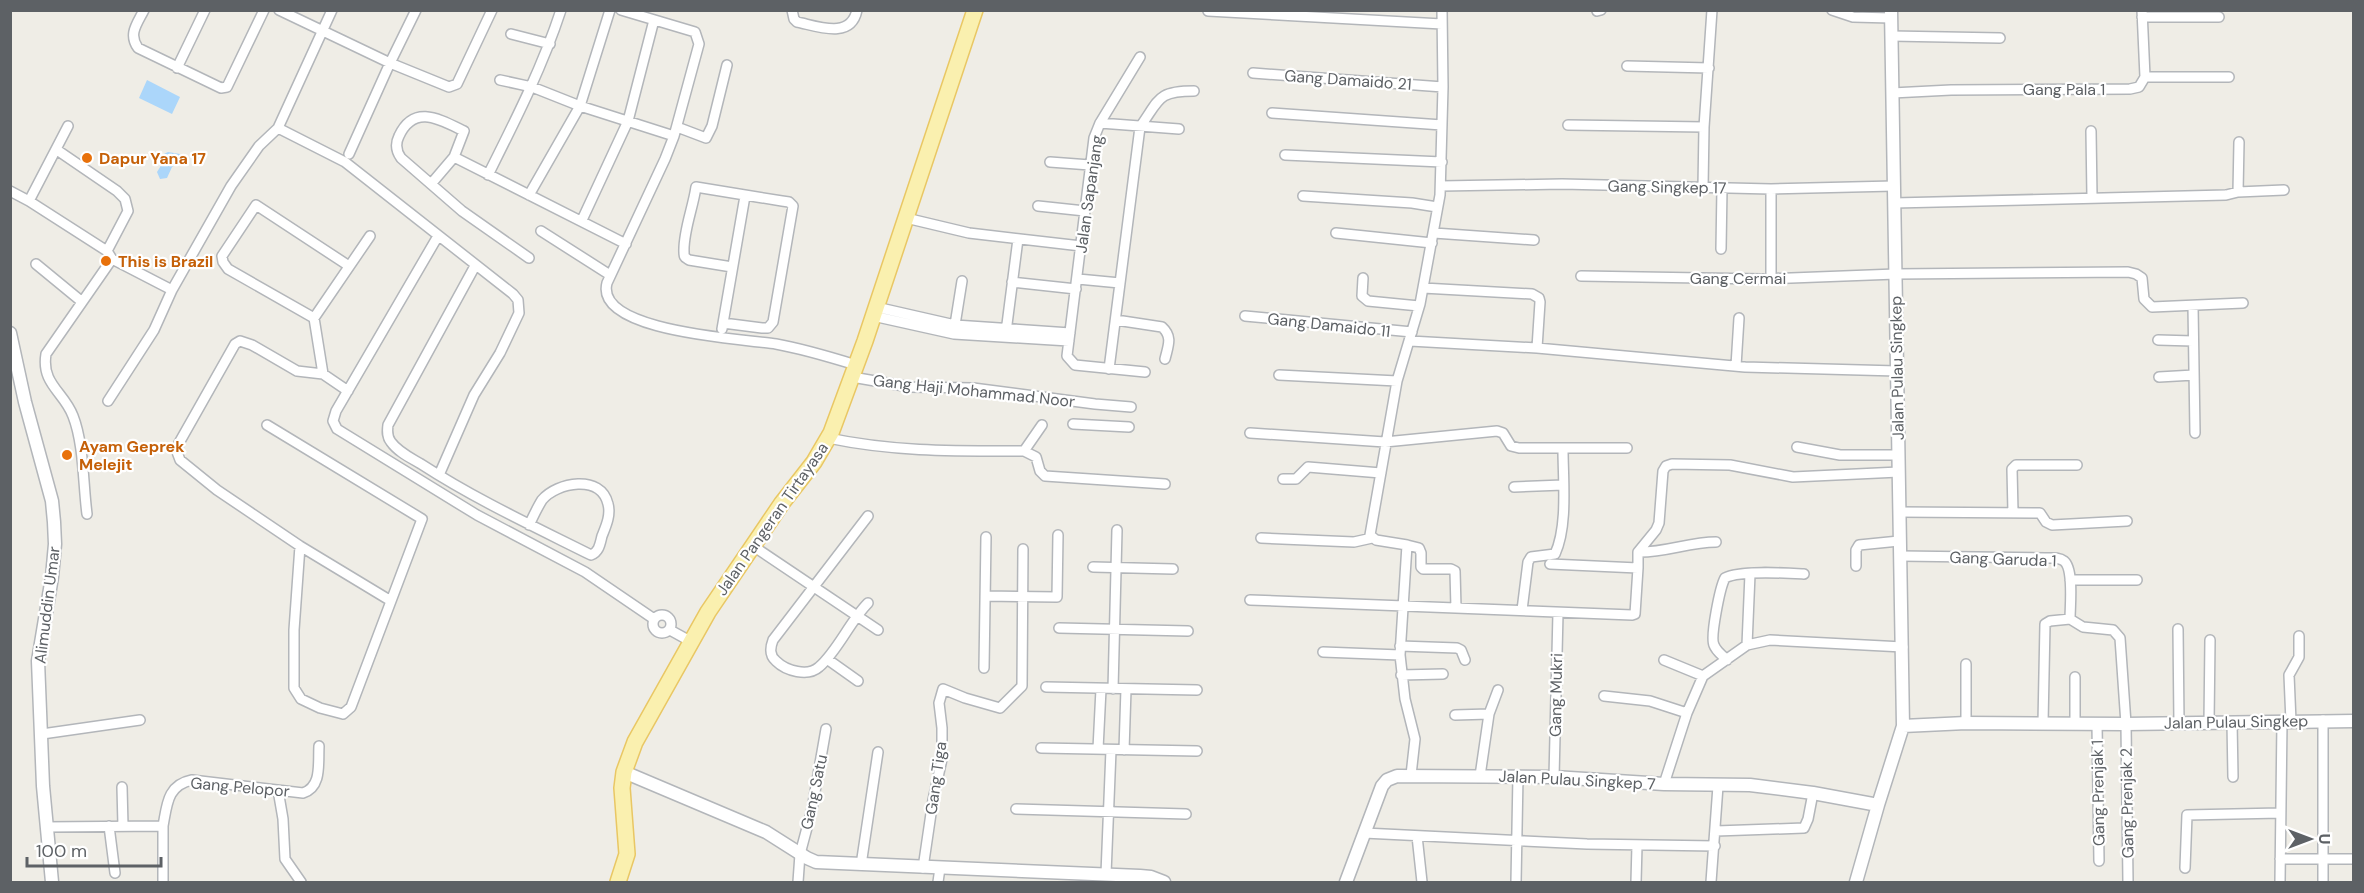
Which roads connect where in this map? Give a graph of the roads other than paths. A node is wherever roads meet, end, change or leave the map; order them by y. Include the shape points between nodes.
1 (144, 10) edge
2 (205, 10) edge
3 (264, 10) edge
4 (279, 10) edge
5 (332, 10) edge
6 (416, 10) edge
7 (492, 10) edge
8 (561, 10) edge
9 (610, 10) edge
10 (621, 10) edge
11 (792, 10) edge
12 (857, 10) edge
13 (975, 10) edge
14 (1442, 10) edge
15 (1712, 10) edge
16 (1832, 10) edge
17 (1208, 11) edge
18 (1891, 14) edge
19 (2142, 14) edge
20 (2219, 16) dead end
21 (654, 20) junction
22 (1442, 24) junction
23 (323, 30) junction
24 (511, 34) dead end
25 (1891, 36) junction
26 (2000, 38) dead end
27 (550, 44) junction
28 (1140, 57) dead end
29 (390, 63) junction
30 (727, 65) dead end
31 (1628, 66) dead end
32 (177, 68) junction
33 (1709, 68) junction
34 (1253, 73) dead end
35 (2145, 77) junction
36 (2229, 77) dead end
37 (500, 80) dead end
38 (532, 87) junction
39 (1443, 87) junction
40 (1194, 91) dead end
41 (1892, 93) junction
42 (580, 106) junction
43 (1272, 113) dead end
44 (628, 121) junction
45 (1100, 123) junction
46 (1442, 125) junction
47 (1568, 125) dead end
48 (68, 126) dead end
49 (1140, 127) junction
50 (1704, 127) junction
51 (278, 128) junction
52 (1179, 129) dead end
53 (2091, 131) dead end
54 (676, 132) junction
55 (2239, 142) dead end
56 (57, 150) junction
57 (349, 154) dead end
58 (1286, 155) dead end
59 (454, 157) junction
60 (1050, 162) dead end
61 (1442, 162) junction
62 (1090, 165) junction
63 (488, 175) junction
64 (431, 184) junction
65 (1441, 186) junction
66 (1894, 186) junction
67 (1703, 188) junction
68 (1722, 188) junction
69 (1771, 189) junction
70 (2284, 190) dead end
71 (10, 191) edge
72 (2238, 192) junction
73 (529, 195) junction
74 (745, 196) junction
75 (1303, 196) dead end
76 (2092, 197) junction
77 (29, 201) junction
78 (1894, 203) junction
79 (1038, 206) dead end
80 (1437, 207) junction
81 (1085, 211) junction
82 (906, 218) junction
83 (582, 220) junction
84 (541, 231) dead end
85 (1336, 233) dead end
86 (1434, 233) junction
87 (370, 236) dead end
88 (438, 236) junction
89 (1018, 239) junction
90 (1534, 240) dead end
91 (1432, 243) junction
92 (626, 244) junction
93 (1081, 246) junction
94 (1721, 249) dead end
95 (110, 255) junction
96 (529, 258) dead end
97 (36, 264) dead end
98 (349, 266) junction
99 (475, 266) junction
100 (732, 267) junction
101 (1896, 274) junction
102 (610, 275) junction
103 (1581, 276) dead end
104 (1364, 278) dead end
105 (1078, 279) junction
106 (1771, 279) junction
107 (962, 281) dead end
108 (1012, 282) junction
109 (1120, 283) junction
110 (1422, 288) junction
111 (1076, 289) junction
112 (172, 291) junction
113 (81, 302) junction
114 (2243, 303) dead end
115 (1419, 306) junction
116 (2193, 306) junction
117 (875, 312) junction
118 (1245, 316) dead end
119 (314, 318) junction
120 (1738, 318) dead end
121 (1116, 320) junction
122 (723, 324) junction
123 (954, 329) junction
124 (10, 333) edge
125 (1006, 333) junction
126 (1069, 337) junction
127 (1411, 337) junction
128 (721, 338) junction
129 (2158, 340) dead end
130 (2193, 341) junction
131 (1537, 348) junction
132 (1165, 358) dead end
133 (1736, 366) junction
134 (1109, 369) junction
135 (854, 371) junction
136 (1897, 371) junction
137 (1145, 372) dead end
138 (323, 374) junction
139 (1279, 375) dead end
140 (2194, 375) junction
141 (2159, 376) dead end
142 (1397, 381) junction
143 (348, 391) junction
144 (108, 401) dead end
145 (1095, 404) junction
146 (1131, 407) dead end
147 (1073, 424) dead end
148 (1094, 424) junction
149 (267, 425) dead end
150 (1042, 425) dead end
151 (1129, 427) dead end
152 (2195, 433) dead end
153 (1251, 434) dead end
154 (828, 438) junction
155 (1385, 442) junction
156 (1797, 447) dead end
157 (1627, 448) dead end
158 (1563, 449) junction
159 (1024, 451) junction
160 (1898, 455) junction
161 (2077, 465) dead end
162 (1899, 472) junction
163 (1381, 473) junction
164 (439, 475) junction
165 (1283, 479) dead end
166 (1165, 484) dead end
167 (1563, 485) junction
168 (1514, 487) dead end
169 (1899, 512) junction
170 (2013, 512) junction
171 (87, 514) dead end
172 (868, 516) dead end
173 (2127, 521) dead end
174 (529, 525) junction
175 (1117, 530) dead end
176 (1058, 535) dead end
177 (986, 537) dead end
178 (1261, 538) dead end
179 (1372, 538) junction
180 (1899, 541) junction
181 (1716, 542) dead end
182 (1407, 545) junction
183 (300, 546) junction
184 (753, 546) junction
185 (1023, 549) dead end
186 (1638, 552) junction
187 (1900, 556) junction
188 (1550, 564) dead end
189 (1856, 566) dead end
190 (1093, 567) dead end
191 (1116, 568) junction
192 (1638, 568) junction
193 (1173, 569) dead end
194 (1750, 574) junction
195 (1804, 574) dead end
196 (2070, 580) junction
197 (2137, 580) dead end
198 (814, 586) junction
199 (985, 596) junction
200 (1023, 596) junction
201 (1250, 600) dead end
202 (391, 601) junction
203 (868, 603) dead end
204 (1403, 607) junction
205 (1456, 608) junction
206 (1522, 610) junction
207 (1558, 613) junction
208 (855, 616) junction
209 (2070, 619) junction
210 (1059, 628) dead end
211 (1115, 628) junction
212 (2178, 629) dead end
213 (878, 630) dead end
214 (1188, 631) dead end
215 (2299, 636) dead end
216 (2210, 640) dead end
217 (690, 641) junction
218 (1747, 645) junction
219 (1903, 647) junction
220 (1400, 651) junction
221 (1323, 652) dead end
222 (827, 659) junction
223 (1465, 660) dead end
224 (1664, 660) dead end
225 (1727, 660) junction
226 (1966, 664) dead end
227 (984, 668) dead end
228 (1443, 674) dead end
229 (1401, 675) junction
230 (1703, 676) junction
231 (2075, 677) dead end
232 (858, 681) dead end
233 (1046, 687) dead end
234 (1101, 689) junction
235 (1113, 689) junction
236 (1126, 689) junction
237 (1197, 690) dead end
238 (1498, 690) dead end
239 (1604, 696) dead end
240 (1687, 713) junction
241 (1489, 714) junction
242 (1455, 715) dead end
243 (140, 720) dead end
244 (2323, 720) junction
245 (2354, 721) edge
246 (2209, 722) junction
247 (2232, 722) junction
248 (2286, 722) junction
249 (1966, 723) junction
250 (2043, 723) junction
251 (2075, 723) junction
252 (2180, 723) junction
253 (2097, 724) junction
254 (2126, 724) junction
255 (1903, 726) junction
256 (826, 729) dead end
257 (42, 734) junction
258 (319, 746) dead end
259 (1041, 748) dead end
260 (1098, 750) junction
261 (1111, 750) junction
262 (1124, 750) junction
263 (1197, 751) dead end
264 (878, 752) dead end
265 (624, 772) junction
266 (1411, 776) junction
267 (1480, 776) junction
268 (1518, 776) junction
269 (1554, 777) junction
270 (2233, 777) dead end
271 (1664, 784) junction
272 (1718, 786) junction
273 (122, 787) dead end
274 (278, 790) junction
275 (1813, 793) junction
276 (1878, 805) junction
277 (1016, 809) dead end
278 (1110, 811) junction
279 (2280, 813) junction
280 (1186, 814) dead end
281 (109, 826) junction
282 (123, 826) junction
283 (163, 826) junction
284 (46, 827) junction
285 (1716, 831) junction
286 (1364, 833) junction
287 (1417, 836) junction
288 (1517, 842) junction
289 (1637, 845) junction
290 (1715, 846) junction
291 (800, 854) junction
292 (1714, 858) junction
293 (2354, 859) edge
294 (2280, 860) junction
295 (2323, 860) junction
296 (2099, 861) dead end
297 (861, 865) junction
298 (923, 868) junction
299 (940, 868) junction
300 (2185, 868) dead end
301 (115, 873) dead end
302 (1106, 874) junction
303 (52, 882) edge
304 (163, 882) edge
305 (301, 882) edge
306 (618, 882) edge
307 (798, 882) edge
308 (939, 882) edge
309 (1164, 882) edge
310 (1346, 882) edge
311 (1422, 882) edge
312 (1516, 882) edge
313 (1636, 882) edge
314 (1711, 882) edge
315 (1718, 882) edge
316 (1856, 882) edge
317 (2128, 882) edge
318 (2280, 882) edge
319 (2323, 882) edge

1 - 32 street via 133,32 134,42 138,48
2 - 32 street
3 - 32 street via 227,87 218,87
4 - 23 street
5 - 23 street
6 - 29 street
7 - 29 street via 454,86
8 - 27 street
9 - 42 street
10 - 21 street
11 - 12 street via 797,22 845,29 854,22
13 - 82 main road, Jalan Pangeran Tirtayasa
14 - 22 street
15 - 33 street
16 - 18 street via 1853,17
17 - 22 street
18 - 25 street, Jalan Pulau Singkep
19 - 20 street
19 - 35 street
21 - 44 street
21 - 54 street via 695,32 698,38
22 - 39 street
23 - 29 street
23 - 51 street
24 - 27 street
25 - 26 street
25 - 41 street, Jalan Pulau Singkep
27 - 38 street
28 - 45 street, Jalan Sapanjang
29 - 57 street
30 - 54 street via 706,138
31 - 33 street
33 - 50 street
34 - 39 street, Gang Damaido 21
35 - 36 street, Gang Pala 1
35 - 41 street, Gang Pala 1 via 2139,87 2130,89
37 - 38 street
38 - 42 street
38 - 63 street
39 - 46 street
40 - 49 street via 1163,95
41 - 66 street, Jalan Pulau Singkep
42 - 44 street
42 - 73 street
43 - 46 street
44 - 54 street
44 - 83 street
45 - 49 street
45 - 62 street, Jalan Sapanjang
46 - 61 street
47 - 50 street
48 - 56 street
49 - 52 street
49 - 109 street
50 - 67 street
51 - 88 street via 345,162
51 - 112 street via 259,146 231,186
53 - 76 street
54 - 92 street
55 - 72 street
56 - 77 street
56 - 95 street via 128,204
58 - 61 street
59 - 63 street
59 - 64 street
59 - 64 street via 464,131 427,116 409,120 397,140 397,153
60 - 62 street
61 - 65 street
62 - 81 street, Jalan Sapanjang
63 - 73 street
64 - 96 street
65 - 67 street, Gang Singkep 17
65 - 80 street
66 - 69 street, Gang Singkep 17
66 - 78 street, Jalan Pulau Singkep
67 - 68 street, Gang Singkep 17
68 - 69 street, Gang Singkep 17
68 - 94 street
69 - 106 street
70 - 72 street
71 - 77 street
72 - 76 street
73 - 83 street
74 - 100 street
74 - 100 street via 696,188 687,234 684,253 689,260
74 - 122 street via 789,202 793,212 773,322 768,328
75 - 80 street
76 - 78 street
77 - 95 street
78 - 101 street, Jalan Pulau Singkep
79 - 81 street
80 - 86 street
81 - 93 street, Jalan Sapanjang
82 - 89 street via 969,233
82 - 117 main road, Jalan Pangeran Tirtayasa
83 - 92 street
84 - 102 street
85 - 91 street
86 - 90 street
86 - 91 street
87 - 98 street
88 - 99 street
88 - 143 street
89 - 93 street
89 - 108 street
91 - 110 street
92 - 102 street
93 - 105 street, Jalan Sapanjang
95 - 112 street
95 - 113 street
97 - 113 street
98 - 119 street
98 - 119 street via 256,205 226,248 222,256 228,269
99 - 164 street via 513,294 519,313 474,395
99 - 164 street via 388,425 390,442
100 - 122 street
101 - 106 street, Gang Cermai
101 - 116 street, Gang Cermai via 2128,272 2142,278 2144,299 2149,305
101 - 136 street, Jalan Pulau Singkep
102 - 128 street, Gang Haji Mohammad Noor via 605,289 607,299 629,316 663,328
103 - 106 street, Gang Cermai
104 - 115 street via 1365,299
105 - 109 street
105 - 111 street, Jalan Sapanjang
107 - 123 street
108 - 111 street
108 - 125 street
109 - 121 street
110 - 115 street
110 - 131 street via 1536,296 1540,302
111 - 126 street, Jalan Sapanjang
112 - 144 street via 154,330
113 - 171 street via 46,354 45,362 53,388 69,408 76,426
114 - 116 street
115 - 127 street
116 - 130 street
117 - 123 street
117 - 135 main road, Jalan Pangeran Tirtayasa
118 - 127 street, Gang Damaido 11
119 - 138 street
120 - 133 street
121 - 132 street via 1162,327 1170,339
121 - 134 street
122 - 128 street
123 - 125 street
124 - 257 street, Alimuddin Umar via 54,522 52,577 38,661
125 - 126 street
126 - 134 street via 1070,362
127 - 131 street, Gang Damaido 11
127 - 142 street
128 - 135 street, Gang Haji Mohammad Noor via 807,350
129 - 130 street
130 - 140 street
131 - 133 street, Gang Damaido 11
133 - 136 street, Gang Damaido 11
134 - 137 street
135 - 145 street, Gang Haji Mohammad Noor via 910,387 973,388
135 - 154 main road, Jalan Pangeran Tirtayasa
136 - 160 street, Jalan Pulau Singkep
138 - 143 street
138 - 183 street via 297,371 240,341 179,442 177,452 180,460 217,490
139 - 142 street
140 - 141 street
140 - 152 street
142 - 155 street
143 - 217 street via 333,415 337,429 477,515 585,572 654,619 667,616 670,630
145 - 146 street, Gang Haji Mohammad Noor
145 - 148 street
147 - 148 street
148 - 151 street
149 - 202 street via 423,519
150 - 159 street
153 - 155 street
154 - 159 street via 908,451
154 - 184 main road, Jalan Pangeran Tirtayasa
155 - 158 street via 1497,431 1514,448
155 - 163 street
156 - 160 street via 1840,455
157 - 158 street
158 - 167 street
159 - 166 street via 1036,457 1045,476
160 - 162 street, Jalan Pulau Singkep
161 - 170 street via 2016,465 2012,469
162 - 169 street, Jalan Pulau Singkep
162 - 186 street via 1793,477 1730,465 1672,464 1663,471 1659,523
163 - 165 street via 1308,467 1296,479
163 - 179 street
164 - 174 street
167 - 168 street
167 - 206 street via 1558,547 1555,554 1531,557 1528,562
169 - 170 street
169 - 180 street, Jalan Pulau Singkep
170 - 173 street via 2040,513 2052,525
172 - 198 street
174 - 174 street via 591,555 597,551 606,525 608,501 589,485 572,483 543,499
175 - 191 street
176 - 200 street via 1057,597
177 - 199 street
178 - 179 street via 1360,546
179 - 182 street
180 - 187 street, Jalan Pulau Singkep
180 - 189 street via 1859,545
181 - 186 street
182 - 204 street
182 - 205 street via 1420,550 1423,569 1455,571
183 - 202 street
183 - 202 street via 293,679 302,699 320,708 348,712
184 - 198 street
184 - 217 main road, Jalan Pangeran Tirtayasa
185 - 200 street
186 - 192 street
187 - 196 street, Gang Garuda 1 via 2057,558 2067,564
187 - 219 street, Jalan Pulau Singkep
188 - 192 street
190 - 191 street
191 - 193 street
191 - 211 street
192 - 207 street via 1632,615
194 - 195 street
194 - 218 street
194 - 225 street via 1728,576 1720,589 1713,642
196 - 197 street
196 - 209 street, Gang Garuda 1
198 - 208 street
198 - 222 street via 773,640 771,656 790,670 804,671 817,669
199 - 200 street
199 - 227 street
200 - 298 street, Gang Tiga via 1022,686 1000,708 943,688 939,703 942,759
201 - 204 street
203 - 208 street
204 - 205 street
204 - 220 street
205 - 206 street
206 - 207 street
207 - 269 street, Gang Mukri
208 - 213 street
208 - 222 street
209 - 250 street via 2045,624
209 - 254 street, Gang Prenjak 2 via 2083,627 2118,633
210 - 211 street
211 - 214 street
211 - 235 street
212 - 252 street
215 - 248 street via 2299,657 2289,675
216 - 246 street
217 - 265 main road, Jalan Pangeran Tirtayasa via 647,718
218 - 219 street via 1770,640
218 - 225 street
219 - 255 street, Jalan Pulau Singkep
220 - 221 street
220 - 223 street via 1457,648
220 - 229 street
222 - 232 street
224 - 230 street
225 - 230 street
226 - 249 street
228 - 229 street
229 - 266 street via 1415,739
230 - 240 street
231 - 251 street
233 - 234 street
234 - 235 street
234 - 260 street
235 - 236 street
236 - 237 street
236 - 262 street
238 - 241 street
239 - 240 street via 1650,701
240 - 271 street
241 - 242 street
241 - 267 street
243 - 257 street
244 - 245 street, Jalan Pulau Singkep
244 - 248 street, Jalan Pulau Singkep
244 - 295 street
246 - 247 street, Jalan Pulau Singkep
246 - 252 street, Jalan Pulau Singkep
247 - 248 street, Jalan Pulau Singkep
247 - 270 street
248 - 279 street
249 - 250 street, Jalan Pulau Singkep
249 - 255 street, Jalan Pulau Singkep
250 - 251 street, Jalan Pulau Singkep
251 - 253 street, Jalan Pulau Singkep
252 - 254 street, Jalan Pulau Singkep
253 - 254 street, Jalan Pulau Singkep
253 - 296 street, Gang Prenjak 1
254 - 317 street, Gang Prenjak 2
255 - 276 street, Jalan Pulau Singkep
256 - 291 street, Gang Satu
257 - 284 street, Alimuddin Umar
258 - 274 street, Gang Pelopor via 316,784 312,790
259 - 260 street
260 - 261 street
261 - 262 street
261 - 278 street
262 - 263 street
264 - 297 street
265 - 291 street via 766,832
265 - 306 main road, Jalan Pangeran Tirtayasa via 627,854
266 - 267 street, Jalan Pulau Singkep 7
266 - 286 street, Jalan Pulau Singkep 7 via 1387,780 1382,786
267 - 268 street, Jalan Pulau Singkep 7
268 - 269 street, Jalan Pulau Singkep 7
268 - 288 street
269 - 271 street, Jalan Pulau Singkep 7
271 - 272 street, Jalan Pulau Singkep 7
272 - 275 street, Jalan Pulau Singkep 7 via 1750,785
272 - 285 street
273 - 282 street
274 - 283 street, Gang Pelopor via 183,782 169,795
274 - 305 street via 285,859
275 - 276 street, Jalan Pulau Singkep 7
275 - 285 street via 1804,828
276 - 316 street, Jalan Pulau Singkep
277 - 278 street
278 - 280 street
278 - 302 street
279 - 294 street
279 - 300 street via 2187,815
281 - 282 street
281 - 284 street
281 - 301 street
282 - 283 street
283 - 304 street, Gang Pelopor
284 - 303 street, Alimuddin Umar
285 - 290 street
286 - 287 street
286 - 310 street, Jalan Pulau Singkep 7
287 - 288 street
287 - 311 street
288 - 289 street
288 - 312 street
289 - 290 street
289 - 313 street
290 - 292 street
291 - 297 street via 816,862
291 - 307 street, Gang Satu
292 - 314 street
292 - 315 street
293 - 295 street
294 - 295 street
294 - 318 street
295 - 319 street
297 - 298 street
298 - 299 street
299 - 302 street
299 - 308 street
302 - 309 street via 1151,877

